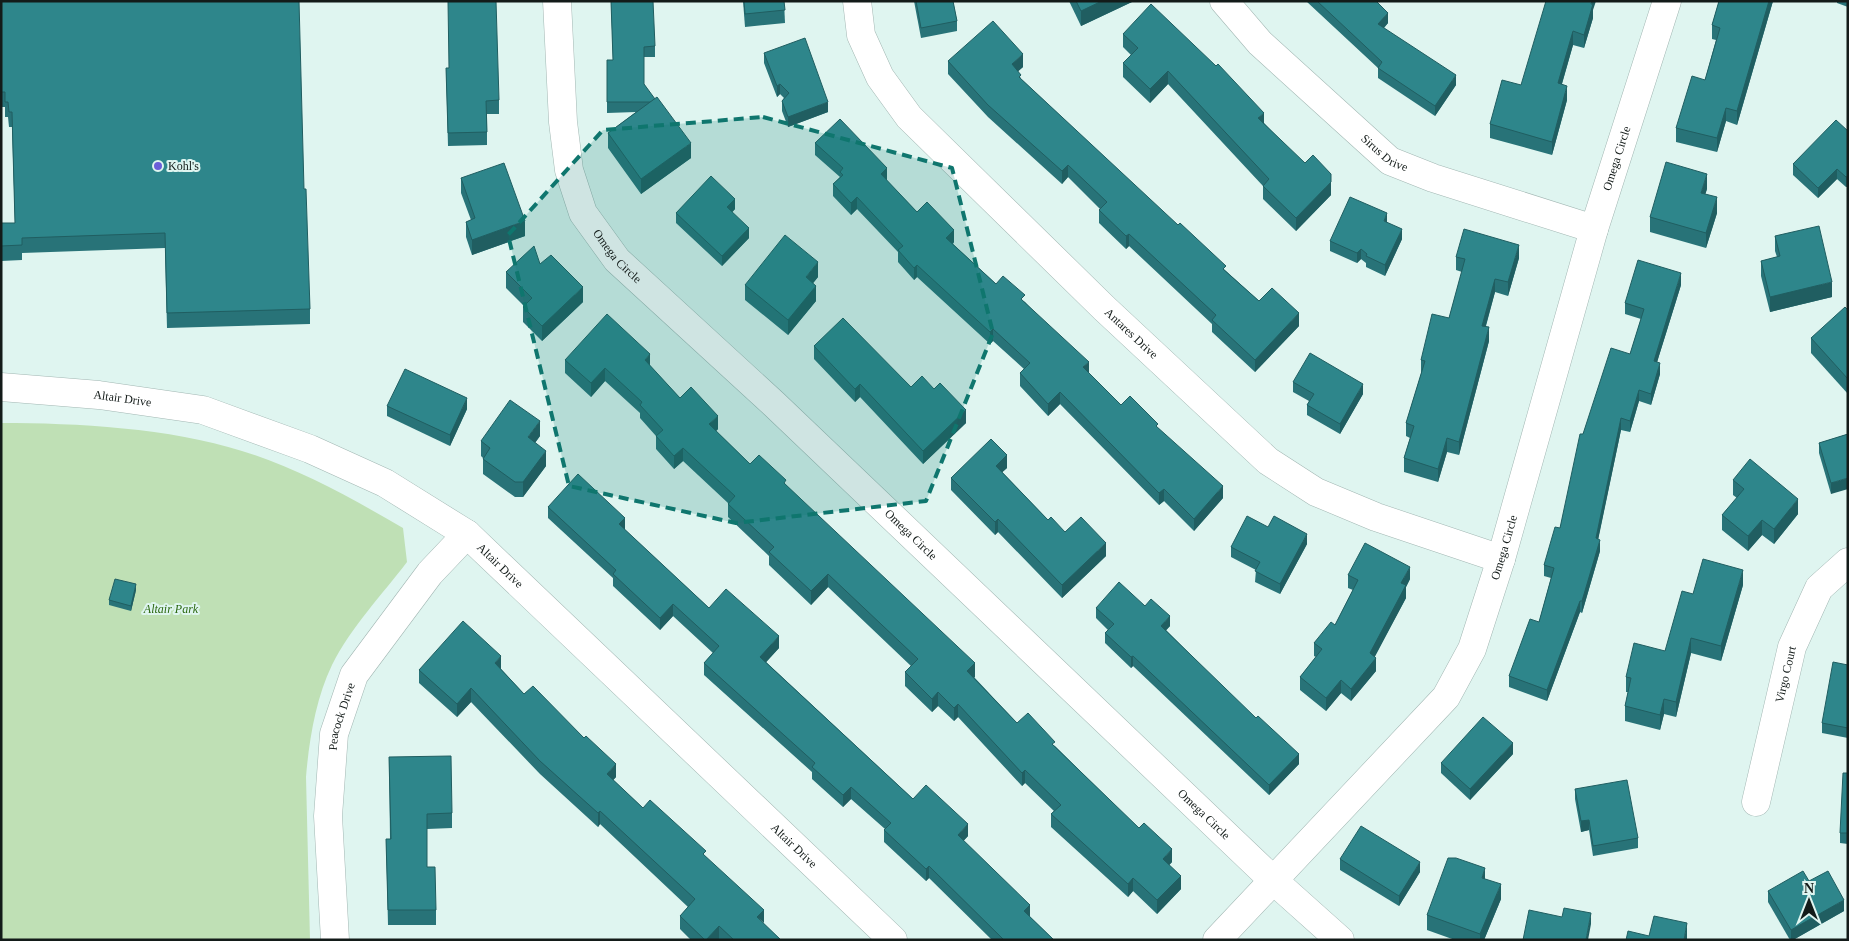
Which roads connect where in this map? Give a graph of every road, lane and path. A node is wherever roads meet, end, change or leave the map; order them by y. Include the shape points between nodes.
1 (557, 1) edge
2 (857, 1) edge
3 (1224, 1) edge
4 (1667, 1) edge
5 (1594, 229) junction
6 (1, 387) edge
7 (467, 534) junction
8 (1500, 559) junction
9 (1848, 562) edge
10 (1756, 802) dead end
11 (1274, 881) junction
12 (334, 940) edge
13 (893, 940) edge
14 (1217, 940) edge
15 (1340, 940) edge

1 - 11 street, Omega Circle via 563,122 569,170 583,212 617,260 774,404
2 - 8 street, Antares Drive via 861,35 880,77 909,117 1104,308 1268,460 1316,492 1376,517
3 - 5 street, Sirus Drive via 1260,43 1390,161 1433,178
4 - 5 street, Omega Circle
5 - 8 street, Omega Circle
6 - 7 street, Altair Drive via 99,395 203,410 310,449 385,483
7 - 12 street, Peacock Drive via 430,574 354,675 334,734 328,816
7 - 13 street, Altair Drive
8 - 11 street, Omega Circle via 1472,649 1446,698
9 - 10 street, Virgo Court via 1818,588 1792,647
11 - 14 street
11 - 15 street

